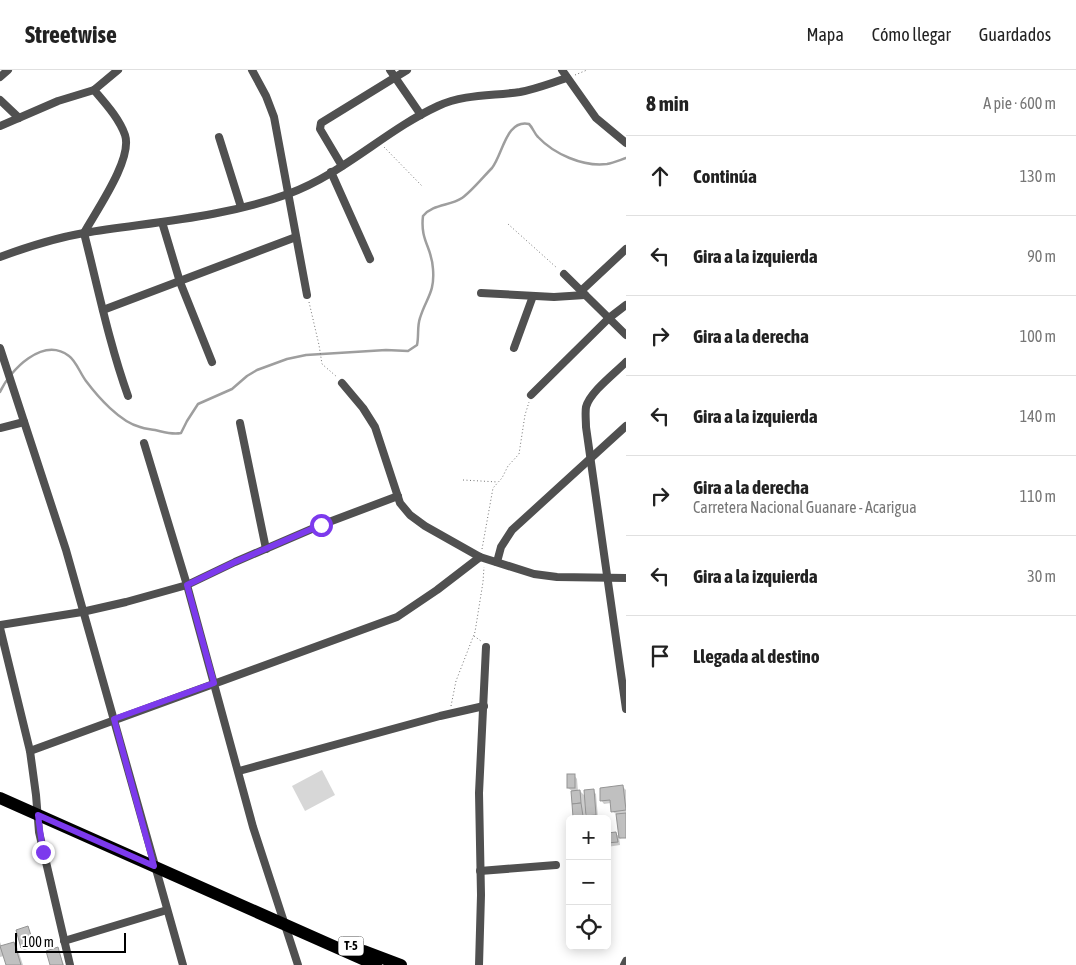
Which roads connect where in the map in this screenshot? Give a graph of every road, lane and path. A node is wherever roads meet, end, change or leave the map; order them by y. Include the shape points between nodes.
1 (8, 70) edge
2 (118, 70) edge
3 (252, 70) edge
4 (390, 70) edge
5 (407, 70) edge
6 (562, 70) edge
7 (587, 70) edge
8 (0, 77) edge
9 (395, 77) junction
10 (567, 78) junction
11 (94, 90) junction
12 (0, 100) edge
13 (421, 114) junction
14 (19, 118) junction
15 (0, 126) edge
16 (218, 137) dead end
17 (378, 142) junction
18 (626, 143) edge
19 (342, 166) junction
20 (331, 172) junction
21 (422, 186) dead end
22 (288, 194) junction
23 (241, 207) junction
24 (162, 222) junction
25 (508, 224) dead end
26 (84, 233) junction
27 (296, 237) junction
28 (626, 249) edge
29 (0, 257) edge
30 (370, 259) dead end
31 (564, 274) joint
32 (180, 282) junction
33 (480, 293) dead end
34 (583, 293) junction
35 (307, 295) joint
36 (533, 296) junction
37 (626, 305) edge
38 (103, 310) junction
39 (609, 318) junction
40 (626, 335) edge
41 (0, 348) edge
42 (514, 348) dead end
43 (212, 362) dead end
44 (626, 362) edge
45 (342, 383) joint
46 (531, 395) joint
47 (128, 396) dead end
48 (24, 422) junction
49 (240, 422) dead end
50 (626, 426) edge
51 (0, 428) edge
52 (144, 444) dead end
53 (590, 458) junction
54 (463, 480) dead end
55 (499, 482) junction
56 (398, 496) junction
57 (266, 549) junction
58 (480, 557) junction
59 (497, 562) junction
60 (607, 578) junction
61 (626, 578) edge
62 (187, 585) junction
63 (82, 612) junction
64 (0, 627) edge
65 (474, 636) junction
66 (486, 647) joint
67 (214, 683) junction
68 (626, 696) edge
69 (484, 706) junction
70 (626, 708) edge
71 (449, 714) junction
72 (114, 719) junction
73 (30, 751) junction
74 (239, 771) junction
75 (0, 798) edge
76 (38, 815) junction
77 (154, 866) junction
78 (556, 866) dead end
79 (480, 871) junction
80 (167, 910) junction
81 (286, 924) junction
82 (300, 930) junction
83 (64, 941) junction
84 (626, 961) edge
85 (70, 965) edge
86 (183, 965) edge
87 (298, 965) edge
88 (376, 965) edge
89 (401, 965) edge
90 (479, 965) edge
91 (624, 965) edge

1 - 8 street
2 - 11 street
3 - 22 street via 274,117
4 - 9 street
5 - 9 street
6 - 10 street
7 - 10 path
9 - 13 street
9 - 19 street via 321,123 320,129
10 - 13 street via 532,89 458,99
10 - 18 street via 596,118
11 - 14 street
11 - 26 street via 120,125 126,146 116,176
12 - 14 street
13 - 17 street
14 - 15 street
16 - 23 street
17 - 19 street
17 - 21 path
19 - 20 street
20 - 22 street
20 - 30 street
22 - 23 street
22 - 27 street
23 - 24 street
24 - 26 street
24 - 32 street
25 - 31 path
26 - 29 street
26 - 38 street
27 - 32 street
27 - 35 street
28 - 34 street
31 - 34 street
32 - 38 street
32 - 43 street
33 - 36 street
34 - 36 street via 570,297
34 - 39 street
35 - 45 path via 322,364
36 - 42 street
37 - 39 street
38 - 47 street
39 - 40 street
39 - 46 street
41 - 48 street
44 - 53 street via 596,392 586,408
45 - 56 street via 375,427
46 - 55 path via 519,454
48 - 51 street
48 - 63 street via 66,550
49 - 57 street
50 - 53 street
52 - 62 street
53 - 59 street via 512,530 501,547
53 - 60 street
54 - 55 path
55 - 58 path via 493,488
56 - 57 street
56 - 58 street via 410,515
57 - 62 street
58 - 59 street
58 - 65 path via 484,565 483,582
58 - 67 street via 397,617
59 - 60 street via 534,574
60 - 61 street
60 - 68 street
62 - 63 street
62 - 67 street
63 - 64 street
63 - 72 street
64 - 73 street
65 - 66 path
65 - 71 path via 456,681
66 - 69 street
67 - 72 street
67 - 74 street
68 - 70 street
69 - 71 street
69 - 79 street via 478,793
71 - 74 street
72 - 73 street
72 - 77 street
73 - 76 street
74 - 81 street via 253,827
75 - 76 main road, T-5
76 - 77 main road, T-5
76 - 83 street via 43,852
77 - 80 street
77 - 81 main road, T-5
78 - 79 street
79 - 90 street
80 - 83 street
80 - 86 street
81 - 82 main road, T-5
81 - 87 street
82 - 88 main road, T-5
82 - 89 main road, T-5
83 - 85 street
84 - 91 street

